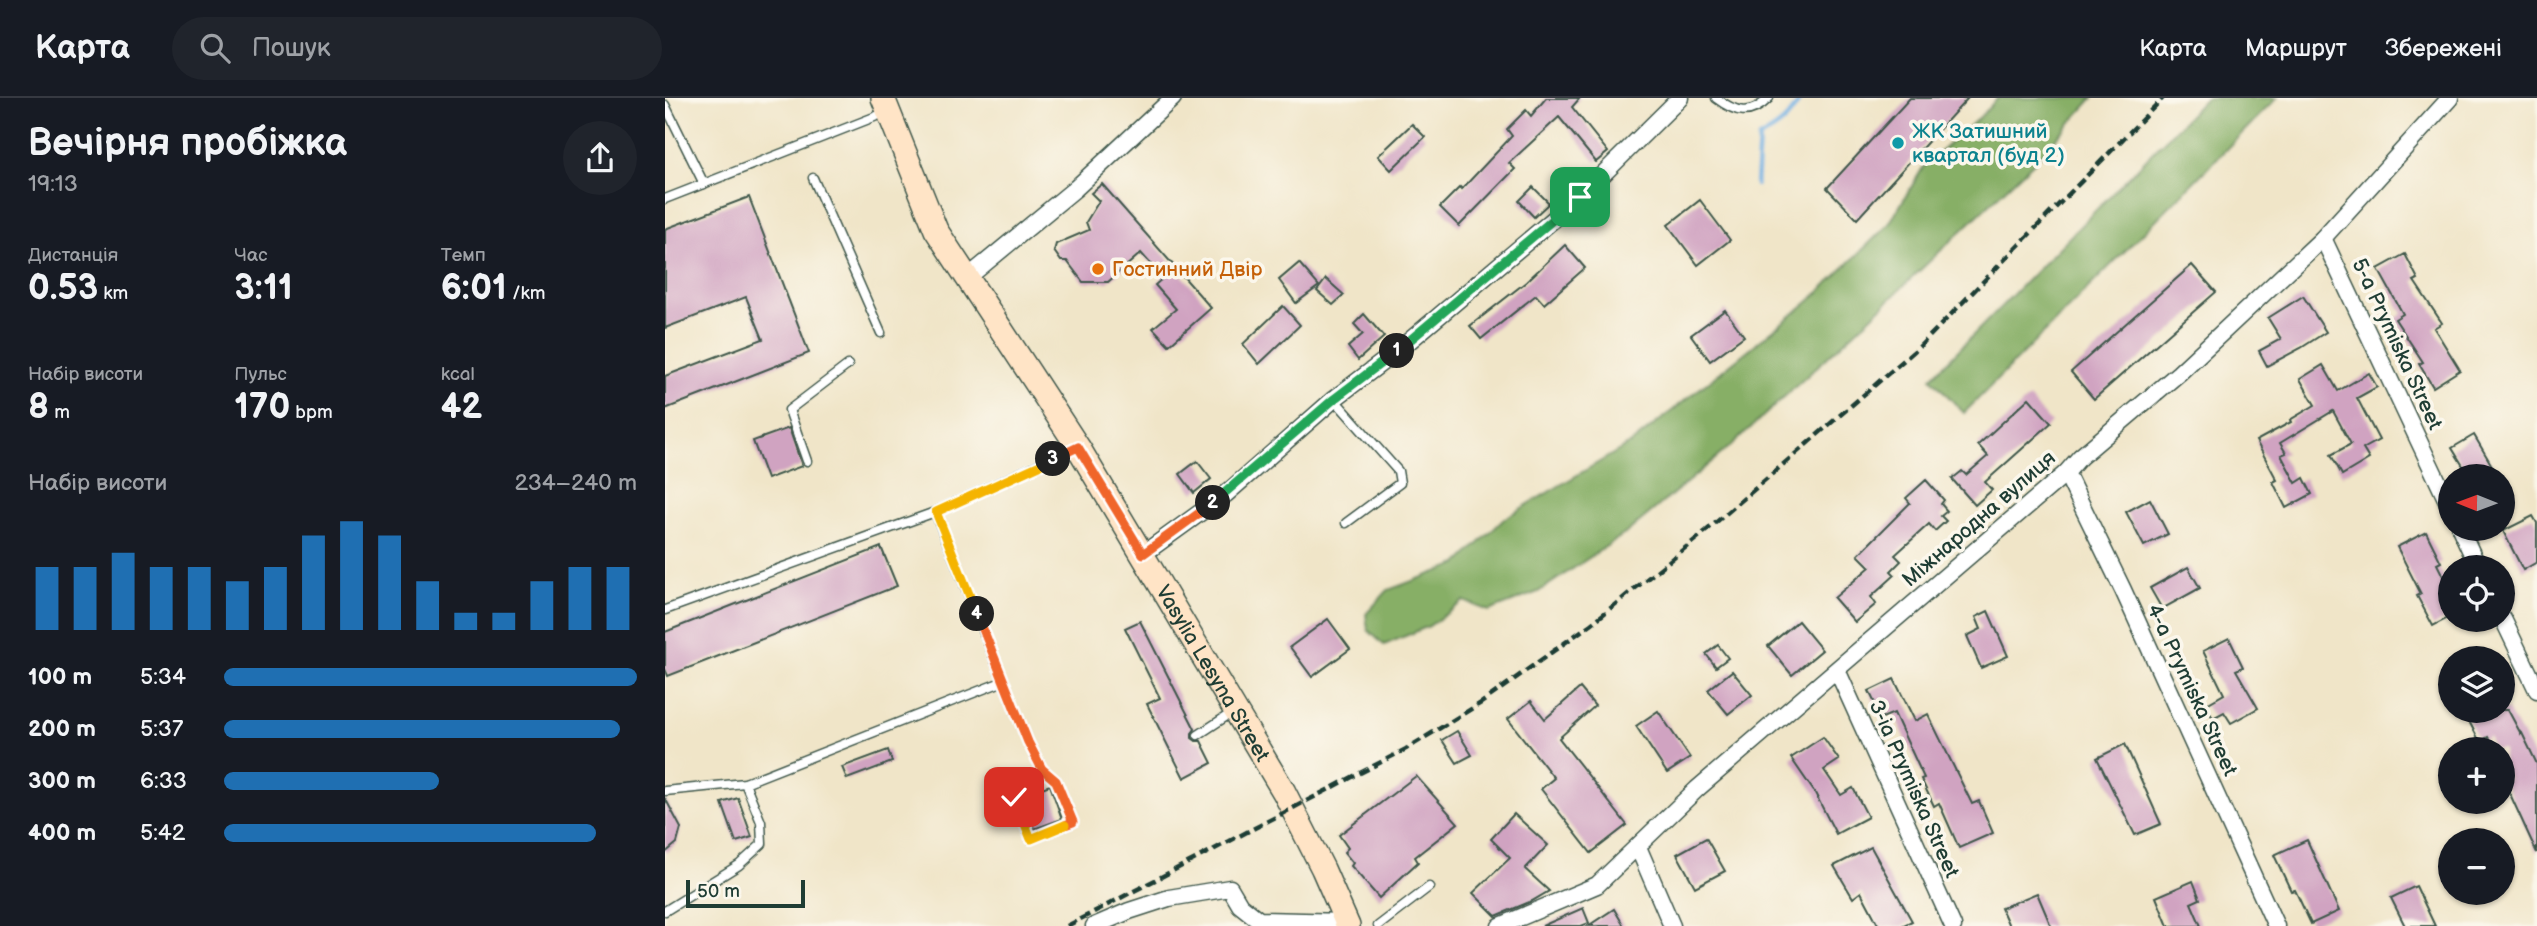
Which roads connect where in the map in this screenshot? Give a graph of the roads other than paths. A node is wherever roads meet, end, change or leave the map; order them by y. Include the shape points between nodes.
1 (1173, 98) edge
2 (1679, 98) edge
3 (1716, 98) edge
4 (1769, 98) edge
5 (2450, 98) edge
6 (665, 105) edge
7 (885, 105) edge
8 (813, 178) dead end
9 (704, 184) junction
10 (665, 199) edge
11 (2323, 238) junction
12 (967, 278) junction
13 (881, 333) dead end
14 (848, 366) dead end
15 (1334, 399) junction
16 (1078, 447) junction
17 (807, 461) dead end
18 (2066, 473) junction
19 (2438, 482) edge
20 (936, 512) junction
21 (1346, 523) dead end
22 (1143, 554) junction
23 (665, 610) edge
24 (2509, 632) edge
25 (1837, 670) junction
26 (1004, 681) junction
27 (2537, 690) edge
28 (1236, 710) junction
29 (1198, 735) dead end
30 (744, 783) junction
31 (665, 791) edge
32 (1014, 797) dead end
33 (1638, 847) junction
34 (1429, 887) dead end
35 (665, 911) edge
36 (1347, 924) edge
37 (1094, 926) edge
38 (1378, 926) edge
39 (1500, 926) edge
40 (1672, 926) edge
41 (1953, 926) edge
42 (2276, 926) edge

1 - 12 street via 1076,188
2 - 15 street via 1580,197
3 - 4 lane via 1732,110 1753,110
5 - 11 street, Міжнародна вулиця
6 - 9 lane
7 - 9 lane
7 - 12 street, Vasylia Lesyna Street via 936,230
8 - 13 lane
9 - 10 lane
11 - 18 street, Міжнародна вулиця
11 - 19 street, 5-a Prymiska Street
12 - 16 street, Vasylia Lesyna Street
14 - 17 lane via 789,410
15 - 21 lane via 1400,477 1399,483
15 - 22 street via 1226,494
16 - 20 lane
16 - 22 street, Vasylia Lesyna Street
18 - 25 street, Міжнародна вулиця
18 - 42 street, 4-a Prymiska Street
20 - 23 lane
20 - 26 lane
22 - 28 street, Vasylia Lesyna Street
24 - 27 street
25 - 33 street, Міжнародна вулиця via 1697,789
25 - 41 street, 3-ia Prymiska Street
26 - 30 lane
26 - 32 lane via 1028,742 1042,769 1056,781 1073,822 1031,839
28 - 29 lane
28 - 36 street, Vasylia Lesyna Street via 1285,792
30 - 31 lane
30 - 35 lane via 761,821 762,845 739,865
33 - 39 street, Міжнародна вулиця via 1597,885
33 - 40 street
34 - 38 lane
36 - 37 street via 1259,920 1240,905 1230,888 1169,898

